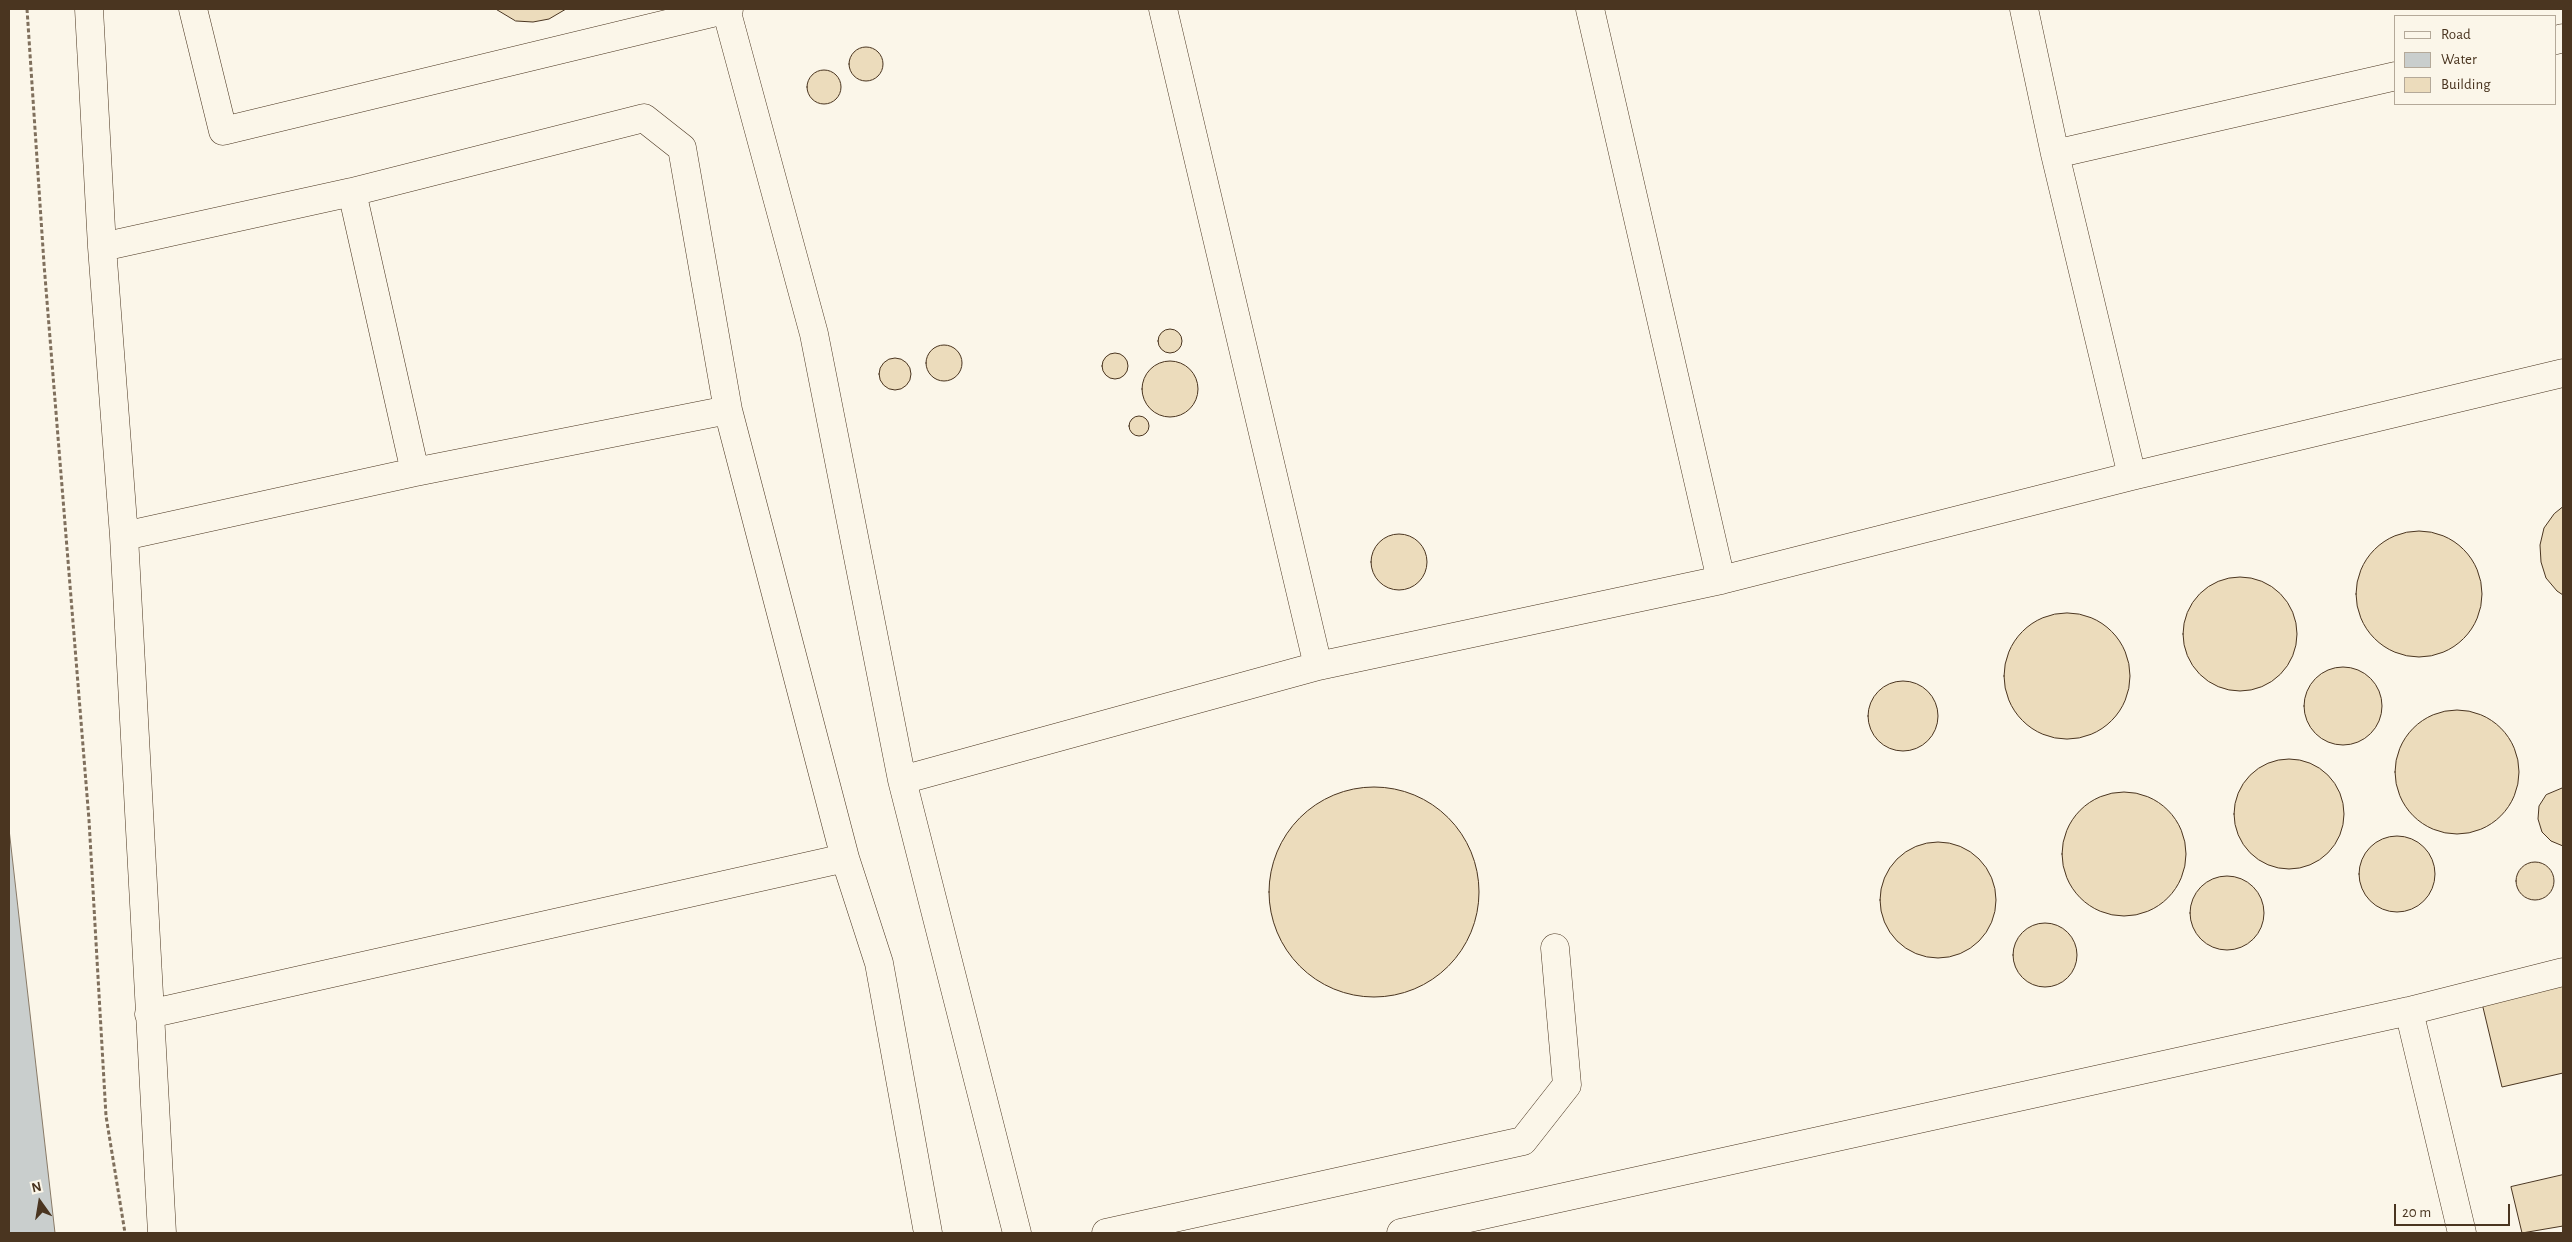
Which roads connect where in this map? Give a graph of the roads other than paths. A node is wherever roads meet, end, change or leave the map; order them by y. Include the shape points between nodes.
1 (89, 9) edge
2 (194, 9) edge
3 (728, 9) edge
4 (1163, 9) edge
5 (1590, 9) edge
6 (2024, 9) edge
7 (2394, 76) edge
8 (2055, 154) junction
9 (352, 192) junction
10 (102, 248) junction
11 (2563, 374) edge
12 (728, 410) junction
13 (415, 472) junction
14 (2132, 476) junction
15 (124, 536) junction
16 (1720, 580) junction
17 (1318, 666) junction
18 (902, 780) junction
19 (845, 858) junction
20 (1555, 948) dead end
21 (2563, 972) edge
22 (2409, 1011) junction
23 (149, 1014) junction
24 (162, 1233) edge
25 (928, 1233) edge
26 (1017, 1233) edge
27 (1106, 1233) edge
28 (1400, 1233) edge
29 (2462, 1233) edge

1 - 10 lane
2 - 3 lane via 222,131
3 - 18 lane via 814,334
4 - 17 lane
5 - 16 lane
6 - 8 lane
7 - 8 lane
8 - 14 lane
9 - 10 lane
9 - 12 lane via 644,118 682,148
9 - 13 lane
10 - 15 lane
11 - 14 lane
12 - 13 lane
12 - 19 lane
13 - 15 lane
14 - 16 lane
15 - 23 lane
16 - 17 lane
17 - 18 lane
18 - 26 lane
19 - 23 lane
19 - 25 lane via 879,962
20 - 27 lane via 1567,1085 1523,1141
21 - 22 lane
22 - 28 lane
22 - 29 lane
23 - 24 lane

